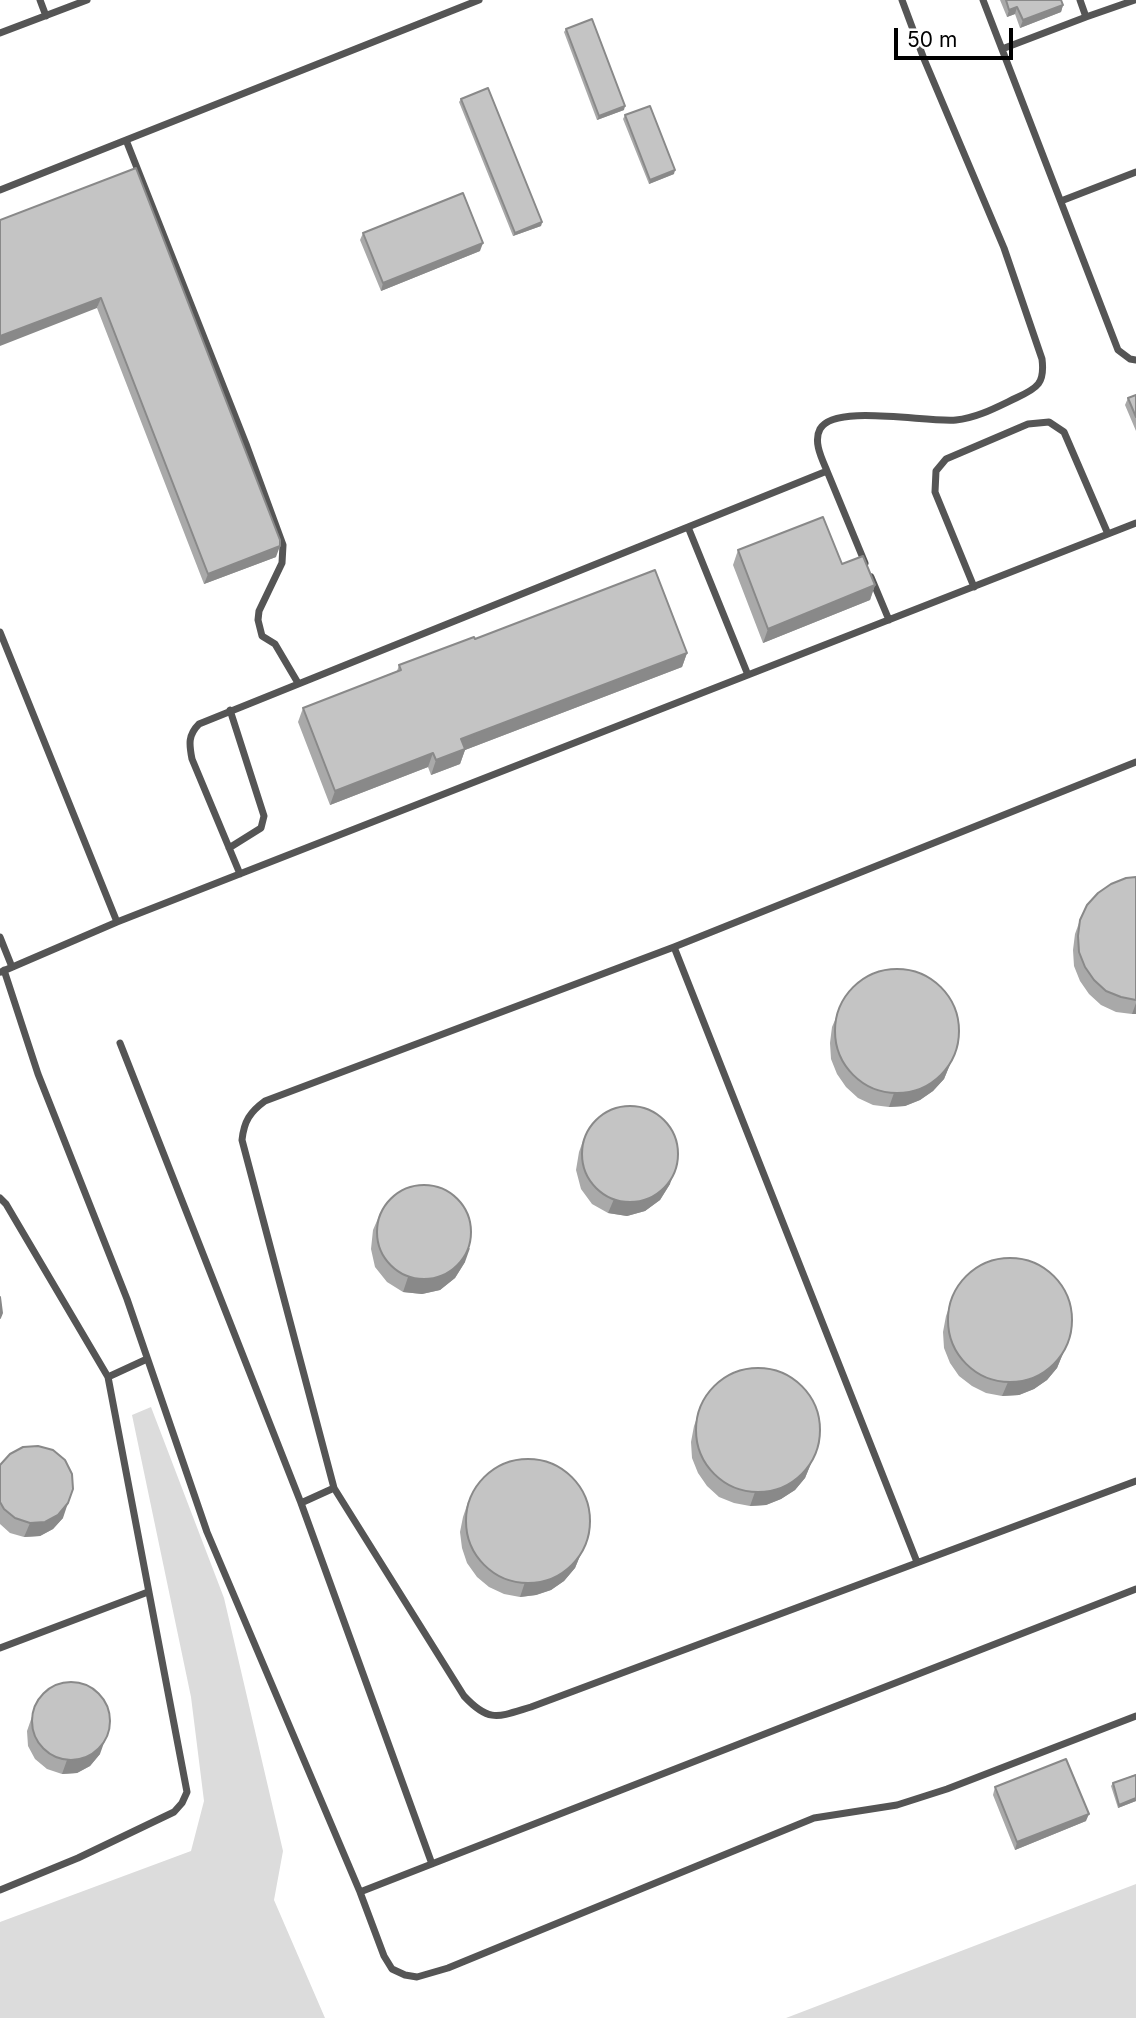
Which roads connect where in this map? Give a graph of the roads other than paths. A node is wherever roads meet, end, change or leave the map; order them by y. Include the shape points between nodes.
1 (40, 0) edge
2 (88, 0) edge
3 (480, 0) edge
4 (902, 0) edge
5 (983, 0) edge
6 (1080, 0) edge
7 (1135, 0) edge
8 (46, 16) junction
9 (1086, 17) junction
10 (0, 33) edge
11 (1002, 50) junction
12 (126, 140) junction
13 (1136, 172) edge
14 (0, 190) edge
15 (1060, 201) junction
16 (1136, 360) edge
17 (827, 471) junction
18 (1136, 523) edge
19 (688, 527) junction
20 (1108, 534) junction
21 (974, 587) junction
22 (889, 620) junction
23 (0, 632) edge
24 (748, 675) junction
25 (298, 684) junction
26 (230, 710) junction
27 (1136, 762) edge
28 (229, 848) junction
29 (240, 874) junction
30 (117, 922) junction
31 (0, 937) edge
32 (674, 947) junction
33 (12, 967) junction
34 (2, 971) edge
35 (120, 1043) dead end
36 (0, 1198) edge
37 (148, 1359) junction
38 (108, 1377) junction
39 (1136, 1481) edge
40 (334, 1488) junction
41 (301, 1503) junction
42 (918, 1562) junction
43 (1136, 1589) edge
44 (148, 1592) junction
45 (0, 1648) edge
46 (1136, 1717) edge
47 (432, 1864) junction
48 (0, 1889) edge
49 (360, 1892) junction

1 - 8 lane
2 - 8 lane
3 - 12 lane
4 - 17 lane via 1004,248 1044,373 1040,385 1030,392 956,420 836,418 819,430
5 - 11 lane
6 - 9 lane
7 - 9 lane
8 - 10 lane
9 - 11 lane
11 - 15 lane
12 - 14 lane
12 - 25 lane via 283,545 282,563 262,601 258,620 262,636 275,645
13 - 15 lane
15 - 16 lane via 1118,350
17 - 19 lane
17 - 22 lane
18 - 20 lane
19 - 24 lane
19 - 25 lane
20 - 21 lane
20 - 21 lane via 1064,432 1049,422 1028,424 946,459 936,471 935,492
21 - 22 lane
22 - 24 lane
23 - 30 lane
24 - 29 lane
25 - 26 lane
26 - 28 lane via 264,816 261,828
26 - 28 lane via 199,724 189,743
27 - 32 lane
28 - 29 lane
29 - 30 lane
30 - 33 lane
31 - 33 lane
32 - 40 lane via 265,1101 252,1111 242,1140
32 - 42 lane
33 - 34 lane
34 - 37 lane
35 - 41 lane
36 - 38 lane
37 - 38 lane
37 - 49 lane via 207,1532
38 - 44 lane
39 - 42 lane
40 - 41 lane
40 - 42 lane via 464,1696 488,1716 531,1707
41 - 47 lane
43 - 47 lane
44 - 45 lane
44 - 48 lane via 186,1779 182,1803 174,1812 78,1858
46 - 49 lane via 897,1805 814,1818 417,1977 392,1969
47 - 49 lane

